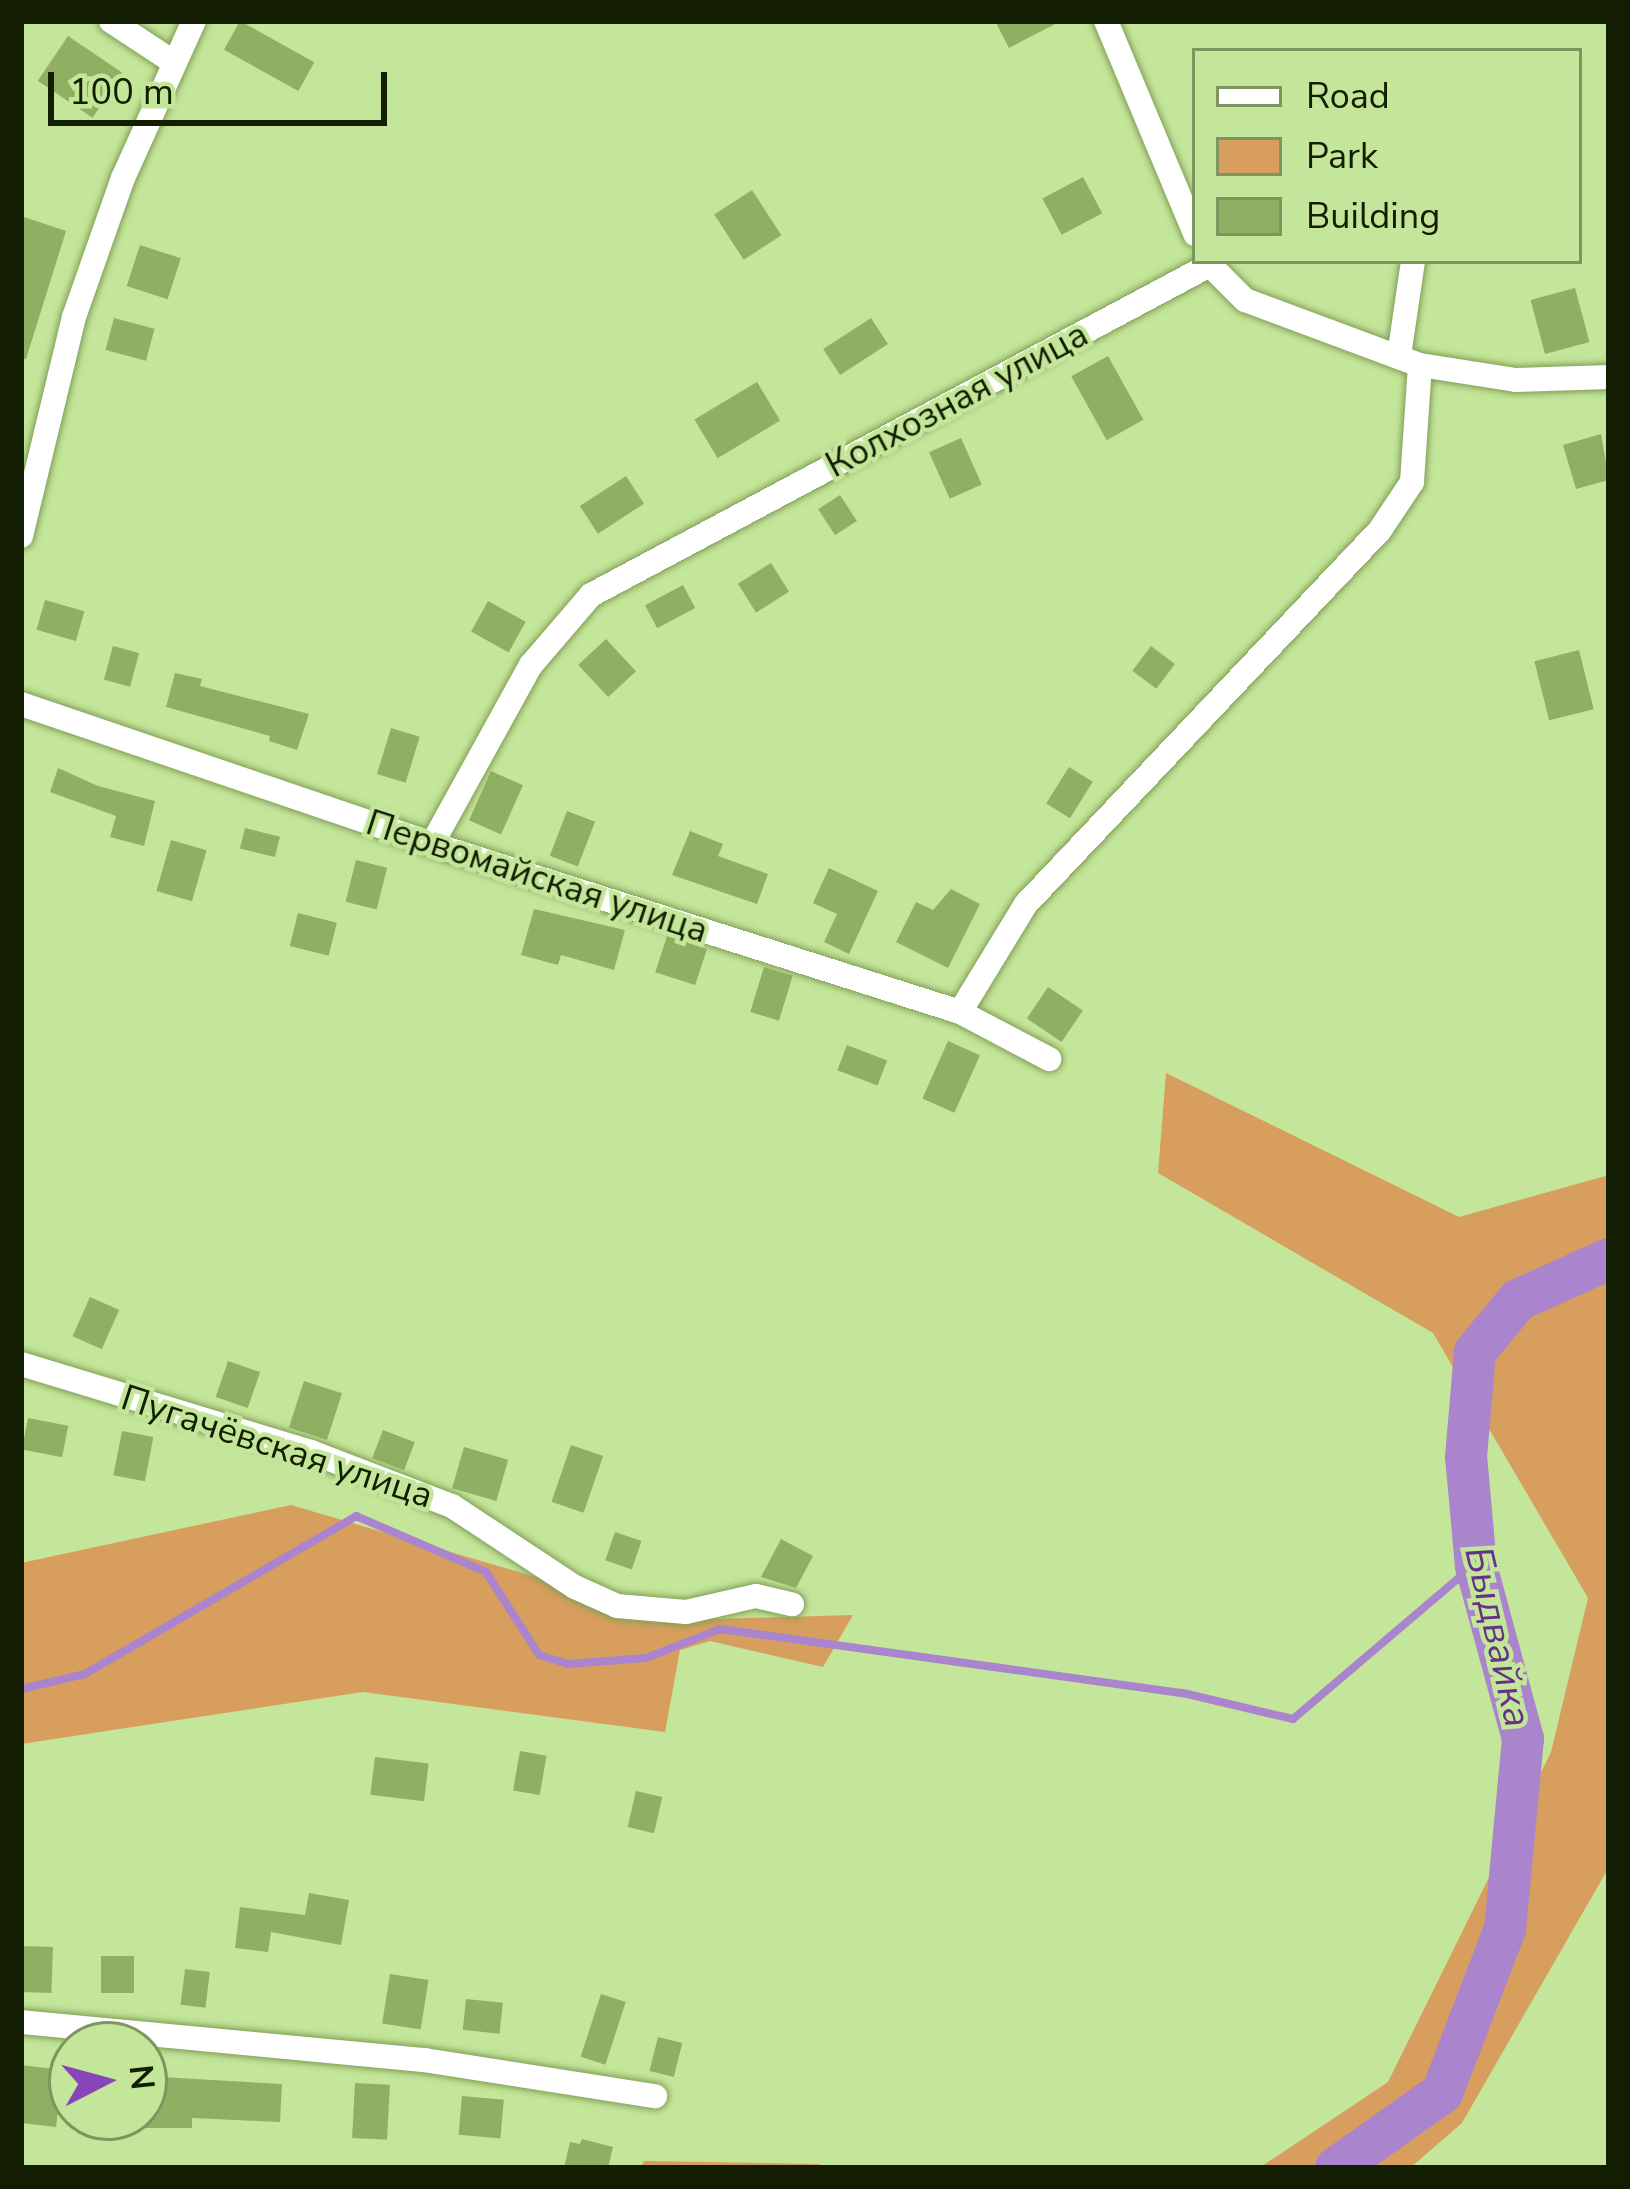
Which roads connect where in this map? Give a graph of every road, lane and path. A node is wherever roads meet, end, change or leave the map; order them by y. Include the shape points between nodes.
1 (111, 21) edge
2 (194, 21) edge
3 (1106, 21) edge
4 (172, 61) junction
5 (1192, 227) edge
6 (1207, 264) edge
7 (1413, 264) edge
8 (1410, 360) junction
9 (1609, 376) edge
10 (21, 536) edge
11 (21, 704) edge
12 (432, 844) junction
13 (960, 1012) junction
14 (1048, 1059) dead end
15 (21, 1364) edge
16 (792, 1604) dead end
17 (21, 2022) edge
18 (655, 2096) dead end

1 - 4 street
2 - 4 street
3 - 5 street
4 - 10 street via 74,317
6 - 8 street, Колхозная улица via 1245,300
6 - 12 street, Колхозная улица via 592,595 531,665
7 - 8 street
8 - 9 street, Колхозная улица via 1516,380
8 - 13 street via 1412,482 1380,530 1026,904
11 - 12 street, Первомайская улица
12 - 13 street, Первомайская улица
13 - 14 street, Первомайская улица
15 - 16 street, Пугачёвская улица via 311,1452 452,1506 617,1606 686,1612 756,1596
17 - 18 street via 424,2060

